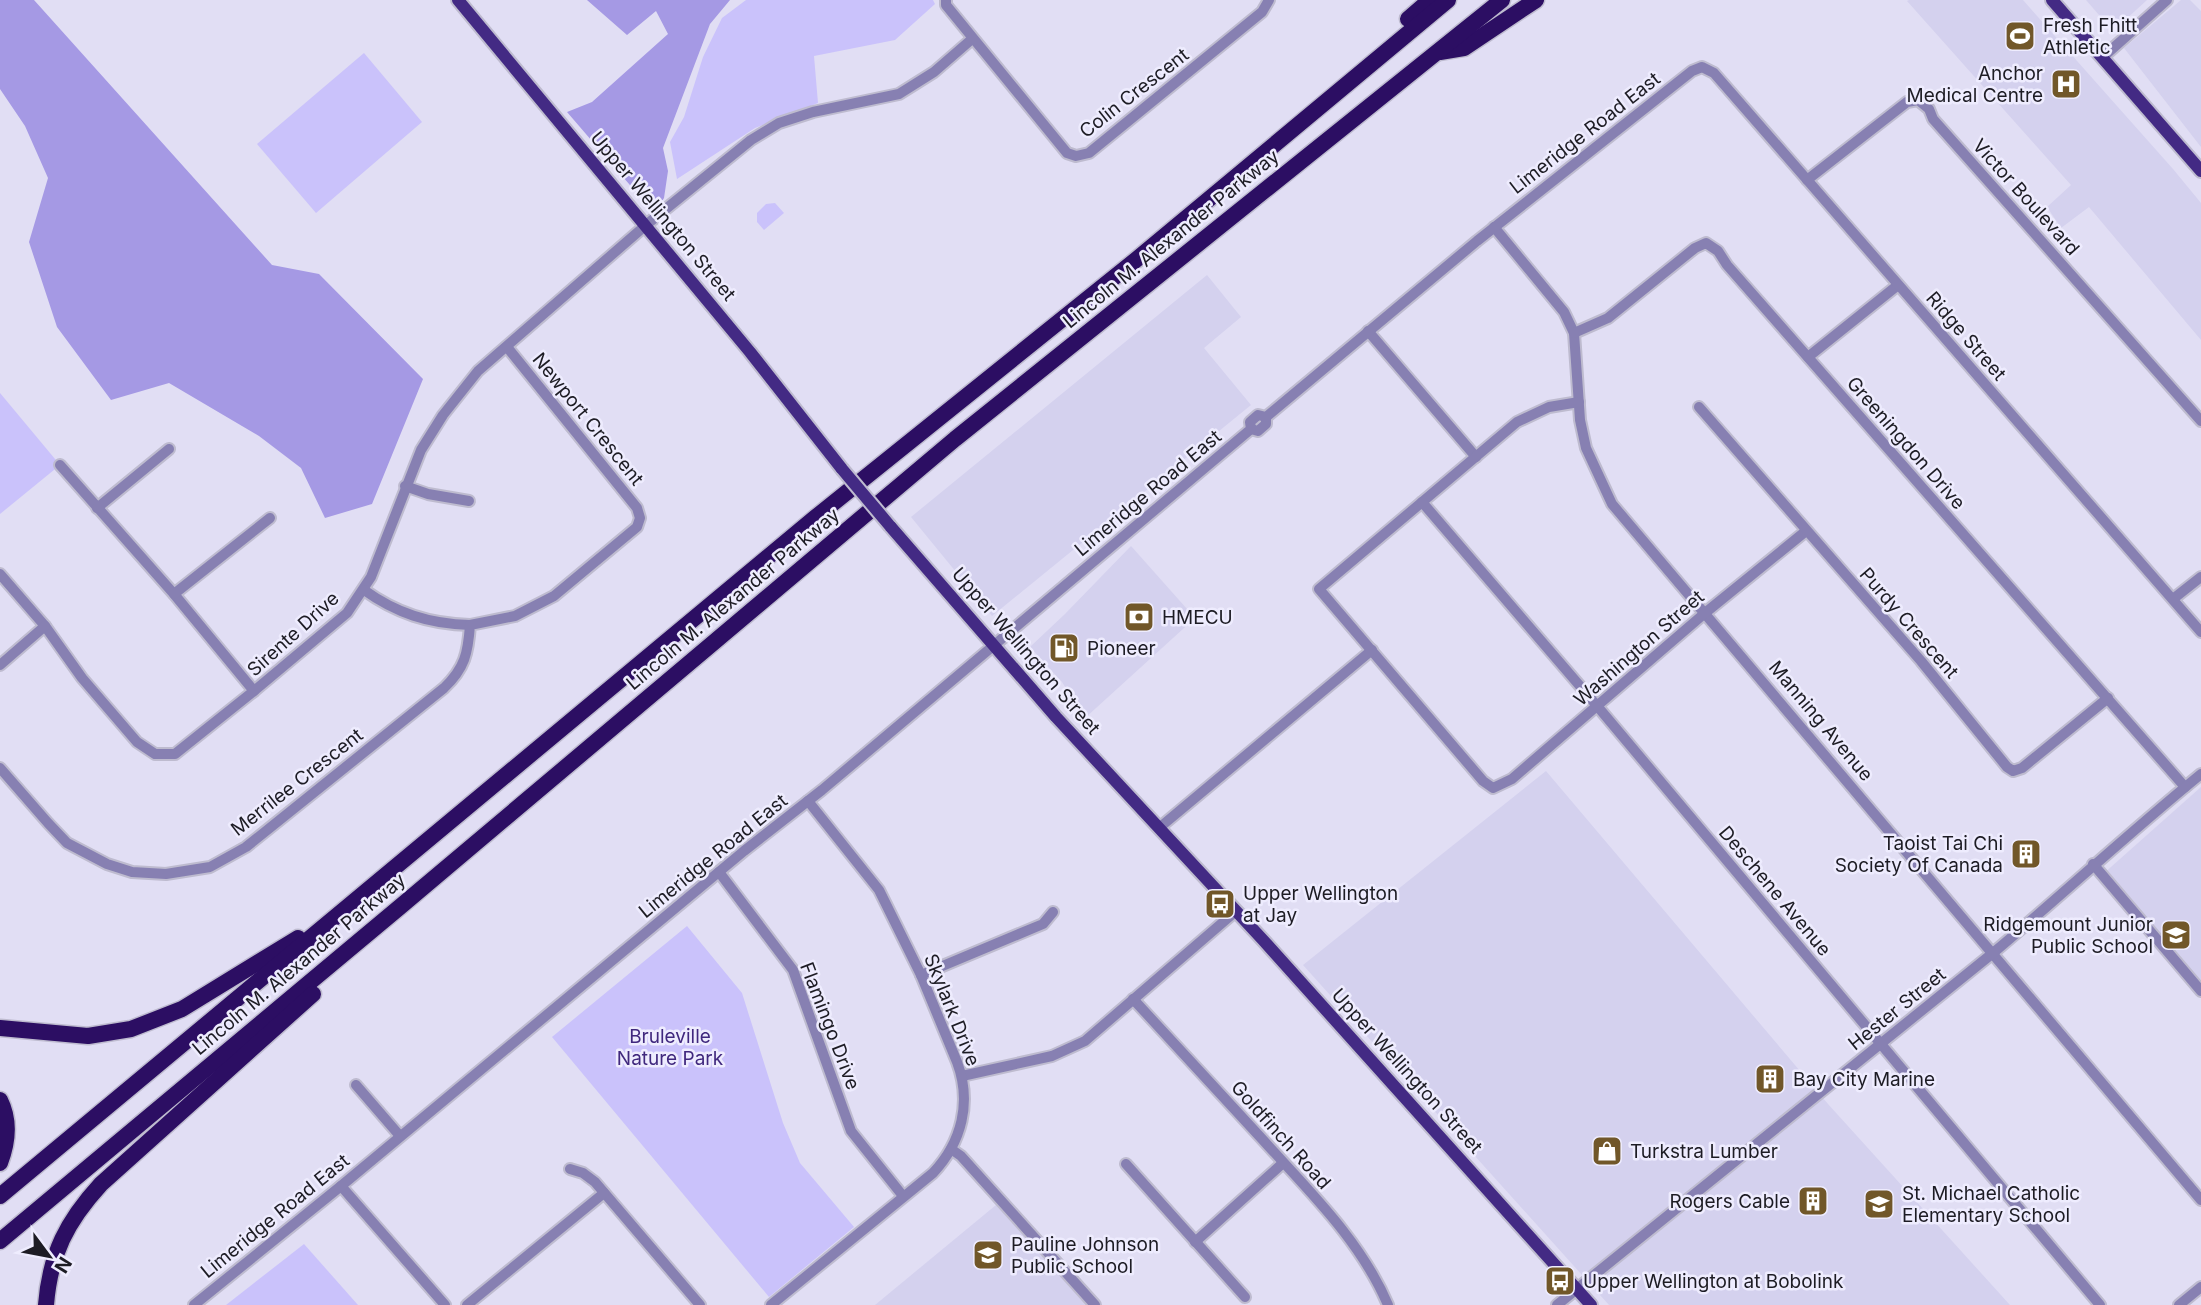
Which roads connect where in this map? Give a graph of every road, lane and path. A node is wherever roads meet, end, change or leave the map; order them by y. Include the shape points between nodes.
1 (458, 0) edge
2 (946, 0) edge
3 (1269, 0) edge
4 (1430, 0) edge
5 (1448, 0) edge
6 (1502, 0) edge
7 (1536, 0) edge
8 (2052, 0) edge
9 (2167, 0) edge
10 (972, 39) junction
11 (1438, 52) junction
12 (1381, 55) junction
13 (2102, 58) junction
14 (1703, 67) joint
15 (2201, 171) edge
16 (1807, 180) junction
17 (646, 225) junction
18 (1494, 227) junction
19 (1898, 285) junction
20 (1368, 331) junction
21 (1574, 333) junction
22 (507, 347) junction
23 (1808, 357) junction
24 (1579, 402) junction
25 (1699, 407) dead end
26 (2201, 421) edge
27 (169, 449) dead end
28 (1476, 457) junction
29 (60, 465) dead end
30 (405, 486) junction
31 (469, 501) dead end
32 (1422, 502) junction
33 (97, 508) junction
34 (270, 518) dead end
35 (1806, 531) junction
36 (0, 574) edge
37 (2201, 577) edge
38 (364, 590) junction
39 (174, 594) junction
40 (2173, 599) junction
41 (1705, 613) junction
42 (470, 625) junction
43 (45, 626) junction
44 (2201, 632) edge
45 (994, 646) junction
46 (1372, 650) junction
47 (0, 665) edge
48 (254, 691) junction
49 (2108, 698) junction
50 (1598, 707) junction
51 (0, 768) edge
52 (2201, 774) edge
53 (2185, 787) junction
54 (808, 801) junction
55 (1159, 828) junction
56 (2093, 864) junction
57 (719, 872) junction
58 (401, 906) junction
59 (1236, 911) junction
60 (1053, 912) dead end
61 (321, 929) junction
62 (1993, 953) junction
63 (921, 975) junction
64 (2201, 991) edge
65 (1133, 999) junction
66 (0, 1028) edge
67 (1882, 1044) junction
68 (962, 1076) junction
69 (356, 1085) dead end
70 (0, 1100) edge
71 (400, 1136) junction
72 (951, 1149) junction
73 (0, 1163) edge
74 (1283, 1163) junction
75 (1126, 1164) dead end
76 (570, 1169) dead end
77 (341, 1186) junction
78 (604, 1193) junction
79 (0, 1196) edge
80 (903, 1196) junction
81 (2201, 1200) edge
82 (0, 1241) edge
83 (1195, 1242) junction
84 (2201, 1287) edge
85 (1576, 1288) junction
86 (1245, 1297) dead end
87 (46, 1305) edge
88 (194, 1305) edge
89 (445, 1305) edge
90 (467, 1305) edge
91 (700, 1305) edge
92 (771, 1305) edge
93 (1095, 1305) edge
94 (1388, 1305) edge
95 (1557, 1305) edge
96 (1591, 1305) edge
97 (2100, 1305) edge
98 (2179, 1305) edge

1 - 17 main road, Upper Wellington Street
2 - 10 street, Colin Crescent
3 - 10 street, Colin Crescent via 1262,12 1089,153 1076,156 1067,153
4 - 12 highway via 1401,26
5 - 12 highway, Lincoln M. Alexander Parkway
6 - 11 highway, Lincoln M. Alexander Parkway
7 - 11 highway via 1464,48
8 - 13 main road
9 - 13 street
10 - 17 street, Sirente Drive via 899,94 779,123 751,140
11 - 58 highway, Lincoln M. Alexander Parkway via 955,439
12 - 61 highway, Lincoln M. Alexander Parkway
13 - 15 main road
14 - 16 street, Ridge Street via 1714,73
14 - 18 street, Limeridge Road East via 1692,71
16 - 19 street, Ridge Street
16 - 26 street, Victor Boulevard via 1907,102 1918,100
17 - 22 street, Sirente Drive
17 - 45 main road, Upper Wellington Street, bridge via 842,469
18 - 20 street, Limeridge Road East
18 - 21 street, Manning Avenue via 1558,303
19 - 23 street
19 - 40 street, Ridge Street
20 - 28 street
20 - 45 street, Limeridge Road East via 1266,417 1258,431 1251,429
21 - 23 street, Greeningdon Drive via 1608,317 1706,243 1718,251
21 - 24 street, Manning Avenue
22 - 30 street, Sirente Drive via 478,371 443,415
22 - 42 street, Newport Crescent via 637,508 640,518 637,527 554,596 515,616
23 - 49 street, Greeningdon Drive
24 - 28 street via 1525,417
24 - 41 street, Manning Avenue via 1586,447 1612,504
25 - 35 street, Purdy Crescent
27 - 33 street
28 - 32 street
29 - 33 street
30 - 31 street
30 - 38 street, Sirente Drive
32 - 46 street via 1320,589
32 - 50 street, Deschene Avenue
33 - 39 street
34 - 39 street
35 - 41 street, Washington Street
35 - 49 street, Purdy Crescent via 2014,771
36 - 43 street, Sirente Drive
37 - 40 street
38 - 42 street, Newport Crescent via 411,616
38 - 48 street, Sirente Drive via 346,613
39 - 48 street
40 - 44 street, Ridge Street
41 - 50 street, Washington Street
41 - 62 street, Manning Avenue
42 - 51 street, Merrilee Crescent via 465,660 444,688 246,847 210,867 166,874 132,872 107,864 67,843
43 - 47 street
43 - 48 street, Sirente Drive via 137,742 155,754 175,754
45 - 54 street, Limeridge Road East
45 - 55 main road, Upper Wellington Street
46 - 50 street, Washington Street via 1493,788 1512,779
46 - 55 street
49 - 53 street, Greeningdon Drive
50 - 67 street, Deschene Avenue
52 - 53 street, Hester Street
53 - 56 street, Hester Street
54 - 57 street, Limeridge Road East
54 - 63 street, Skylark Drive via 879,890
55 - 59 main road, Upper Wellington Street
56 - 62 street, Hester Street
56 - 64 street
57 - 71 street, Limeridge Road East
57 - 80 street, Flamingo Drive via 793,970 851,1131
58 - 82 highway, Lincoln M. Alexander Parkway
58 - 87 highway via 382,932 88,1198 57,1250
59 - 65 street
59 - 85 main road, Upper Wellington Street
60 - 63 street via 1043,923
61 - 66 highway via 293,940 182,1009 131,1029 88,1036
61 - 79 highway, Lincoln M. Alexander Parkway
62 - 67 street, Hester Street
62 - 81 street, Manning Avenue
63 - 68 street, Skylark Drive
65 - 68 street via 1085,1041 1052,1056
65 - 74 street, Goldfinch Road
67 - 85 street, Hester Street
67 - 97 street, Deschene Avenue
68 - 72 street, Skylark Drive via 963,1122
69 - 71 street
70 - 73 highway via 7,1132
71 - 77 street, Limeridge Road East
72 - 80 street, Skylark Drive via 933,1173
72 - 93 street
74 - 83 street
74 - 94 street, Goldfinch Road via 1358,1248
75 - 83 street
76 - 78 street via 583,1173
77 - 88 street, Limeridge Road East
77 - 89 street
78 - 90 street
78 - 91 street
80 - 92 street, Skylark Drive
83 - 86 street
84 - 98 street
85 - 95 street, Hester Street
85 - 96 main road, Upper Wellington Street

